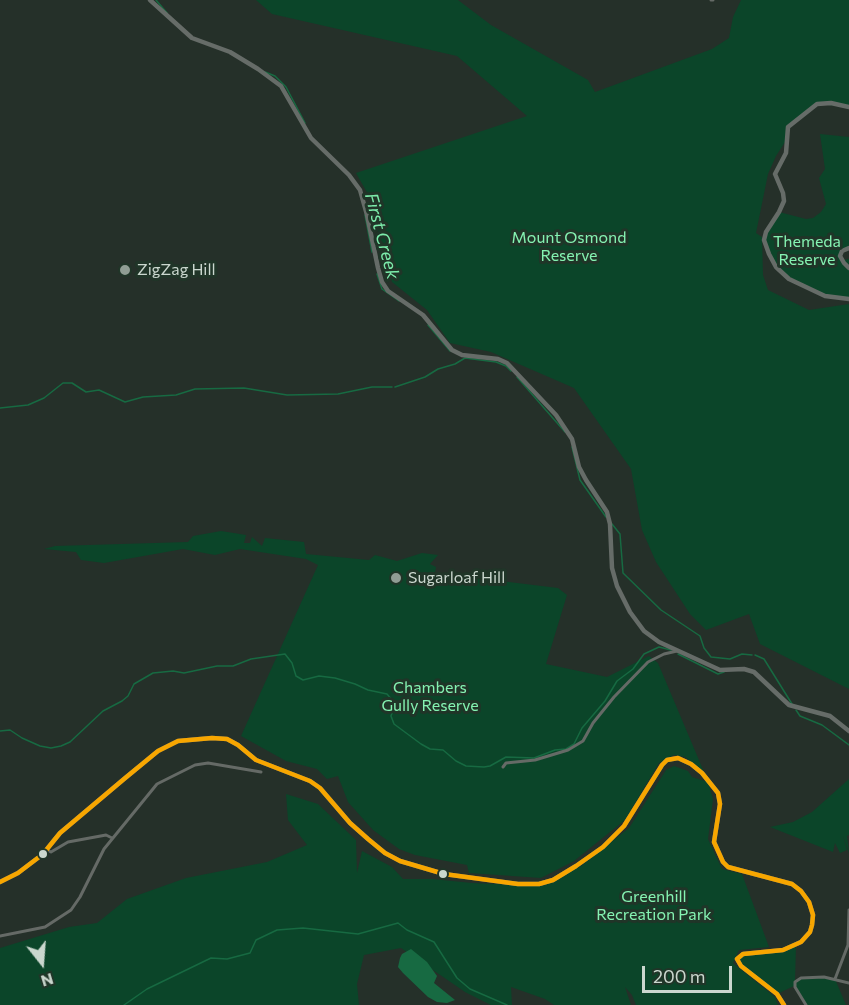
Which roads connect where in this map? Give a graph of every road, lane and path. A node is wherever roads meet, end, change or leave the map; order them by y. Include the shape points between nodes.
1 (150, 0) edge
2 (849, 107) edge
3 (849, 248) edge
4 (849, 268) edge
5 (849, 299) edge
6 (678, 651) junction
7 (849, 730) edge
8 (503, 767) dead end
9 (261, 772) dead end
10 (112, 838) junction
11 (47, 850) junction
12 (0, 882) edge
13 (849, 910) edge
14 (0, 936) edge
15 (835, 979) junction
16 (849, 983) edge
17 (784, 1005) edge
18 (806, 1005) edge

1 - 6 street via 192,38 231,52 281,86 311,138 360,190 380,275 388,291 423,315 452,350 507,363 556,415 572,439 579,467 609,517 612,568 624,601 651,638
2 - 5 street via 817,105 788,127 786,153 775,174 784,201 766,232 766,247 784,275 825,296
3 - 4 street via 840,256
6 - 7 street via 725,670 754,672 789,705 830,716
6 - 8 street via 648,662 593,723 583,741 568,750 535,760 506,763
9 - 10 street via 208,762 195,765 157,784
10 - 11 street via 68,842 51,852
10 - 14 street via 80,897 63,917 45,927
11 - 12 street
11 - 17 street via 60,833 158,751 178,741 221,738 238,745 256,760 316,784 350,823 385,854 400,861 452,876 539,884 553,880 603,847 624,826 662,765 678,758 702,773 718,793 714,842 723,862 728,867 792,884 809,902 812,925 801,942 783,950 743,954 737,959
13 - 15 street via 848,945
15 - 16 street
15 - 18 street via 798,979 795,991

